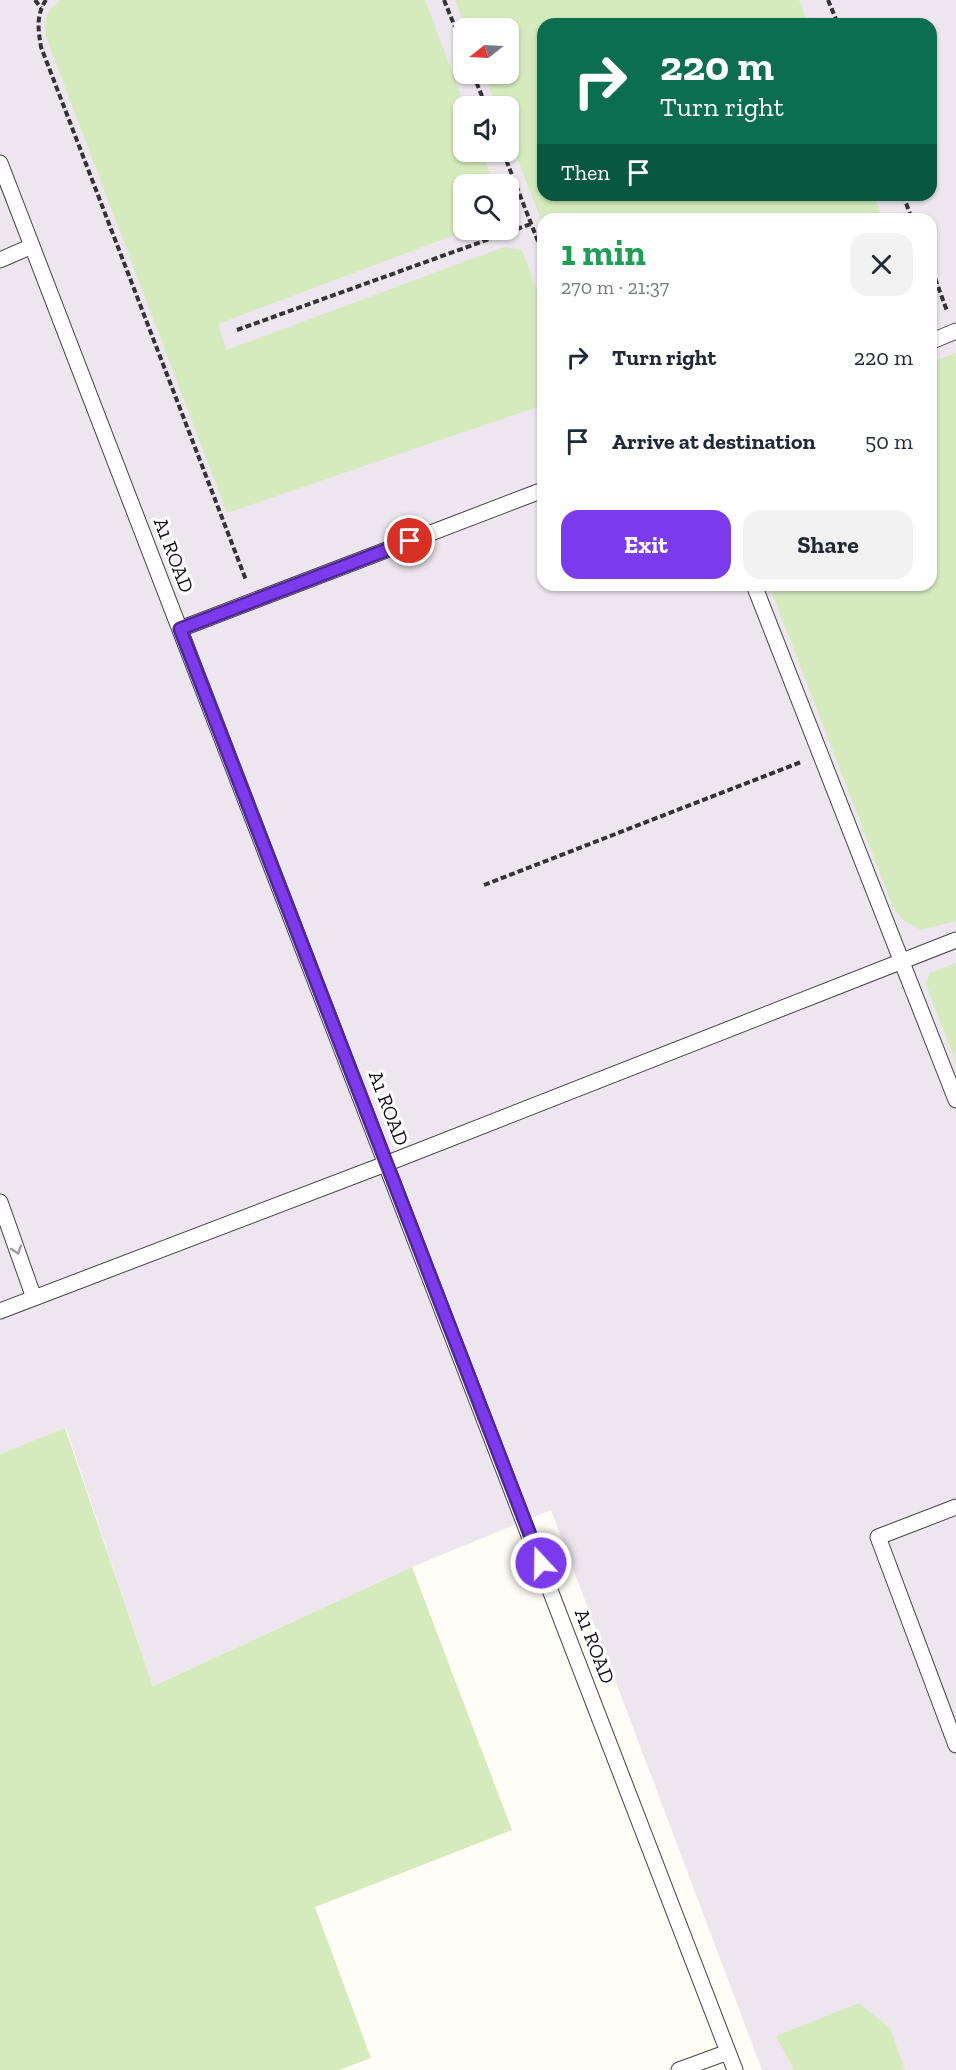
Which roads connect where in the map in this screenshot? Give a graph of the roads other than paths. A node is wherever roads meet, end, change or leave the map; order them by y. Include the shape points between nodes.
1 (0, 163) edge
2 (32, 246) junction
3 (0, 260) edge
4 (956, 332) edge
5 (937, 339) edge
6 (537, 492) edge
7 (756, 591) edge
8 (180, 629) junction
9 (956, 940) edge
10 (902, 960) junction
11 (956, 1100) edge
12 (388, 1163) junction
13 (0, 1202) edge
14 (34, 1298) junction
15 (0, 1311) edge
16 (956, 1507) edge
17 (956, 1745) edge
18 (728, 2052) junction
19 (679, 2070) edge
20 (735, 2070) edge

1 - 2 lane, A1 ROAD
2 - 3 lane
2 - 8 lane, A1 ROAD
4 - 5 lane
6 - 8 lane
7 - 10 lane
8 - 12 lane, A1 ROAD
9 - 10 lane
10 - 11 lane
10 - 12 lane
12 - 14 lane
12 - 18 lane, A1 ROAD
13 -> 14 lane
14 - 15 lane
16 - 17 lane via 878,1537
18 - 19 lane
18 - 20 lane, A1 ROAD

